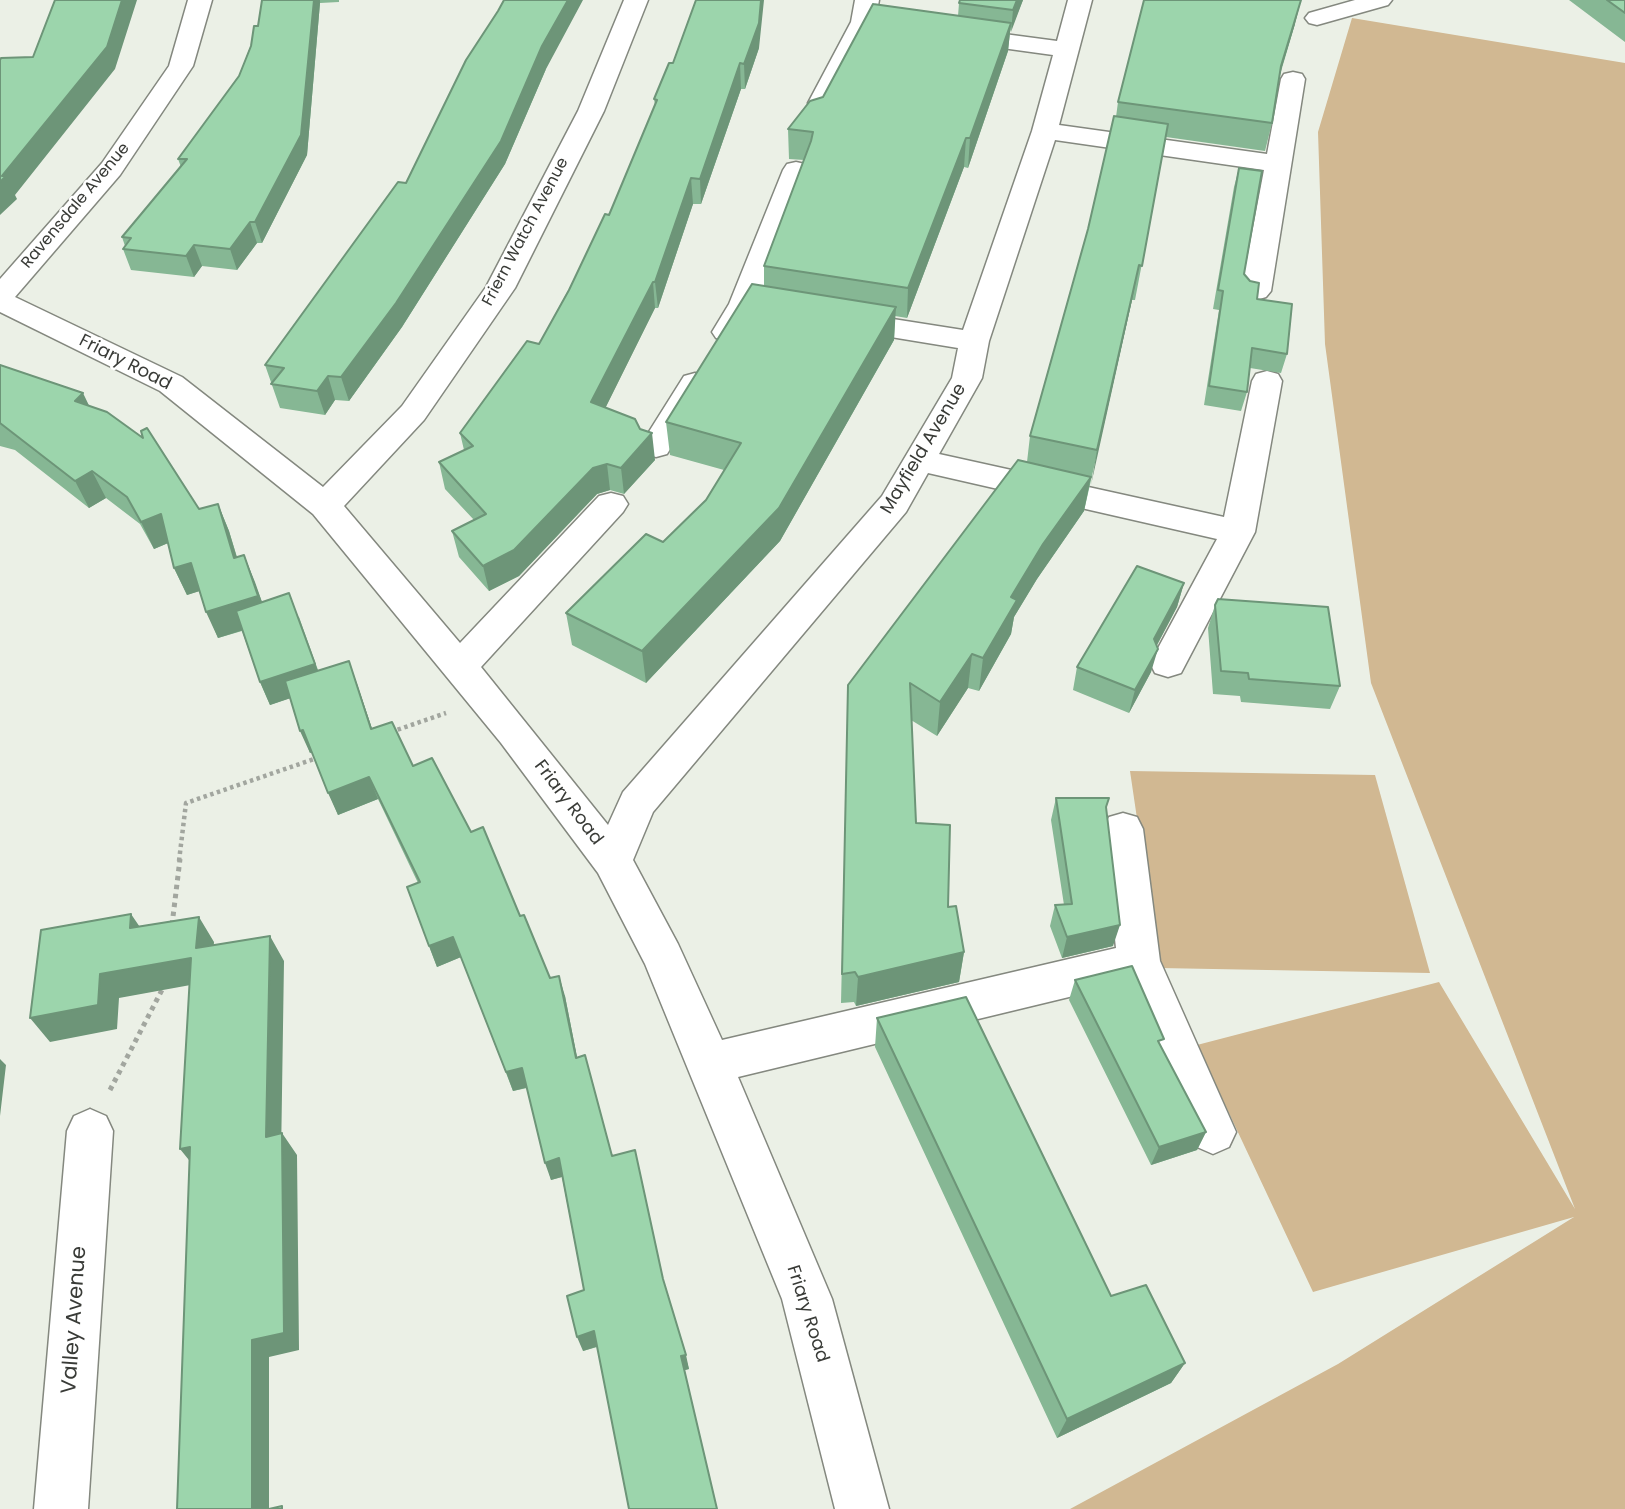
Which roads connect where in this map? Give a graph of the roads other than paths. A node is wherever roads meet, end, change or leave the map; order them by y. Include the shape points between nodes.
1 (200, 0) edge
2 (636, 0) edge
3 (1080, 0) edge
4 (1380, 0) edge
5 (865, 11) edge
6 (1317, 18) dead end
7 (1065, 50) junction
8 (1293, 79) dead end
9 (812, 120) edge
10 (1045, 131) junction
11 (1280, 164) junction
12 (796, 170) dead end
13 (1256, 291) edge
14 (0, 299) edge
15 (811, 315) edge
16 (974, 341) junction
17 (1266, 381) dead end
18 (656, 446) dead end
19 (921, 461) junction
20 (611, 504) dead end
21 (325, 506) junction
22 (1238, 532) junction
23 (1168, 663) dead end
24 (460, 667) junction
25 (1123, 829) dead end
26 (612, 861) junction
27 (1139, 961) junction
28 (710, 1063) junction
29 (90, 1131) road end
30 (1213, 1132) dead end
31 (61, 1509) edge
32 (862, 1509) edge

1 - 14 street, Ravensdale Avenue via 181,66 111,169
2 - 21 street, Friern Watch Avenue via 591,111 500,288 412,412
3 - 7 street, Mayfield Avenue
4 - 6 street
5 - 7 street
5 - 9 street
7 - 10 street, Mayfield Avenue
8 - 11 street
10 - 11 street
10 - 16 street, Mayfield Avenue
11 - 13 street
12 - 18 street via 757,307 711,358
14 - 21 street, Friary Road via 171,384
15 - 16 street
16 - 19 street, Mayfield Avenue via 967,378
17 - 22 street
19 - 22 street
19 - 26 street, Mayfield Avenue via 894,504 637,803
20 - 24 street
21 - 24 street, Friary Road
22 - 23 street
24 - 26 street, Friary Road
25 - 27 street
26 - 28 street, Friary Road via 663,957
27 - 28 street
27 - 30 street
28 - 32 street, Friary Road via 807,1299
29 - 31 street, Valley Avenue

